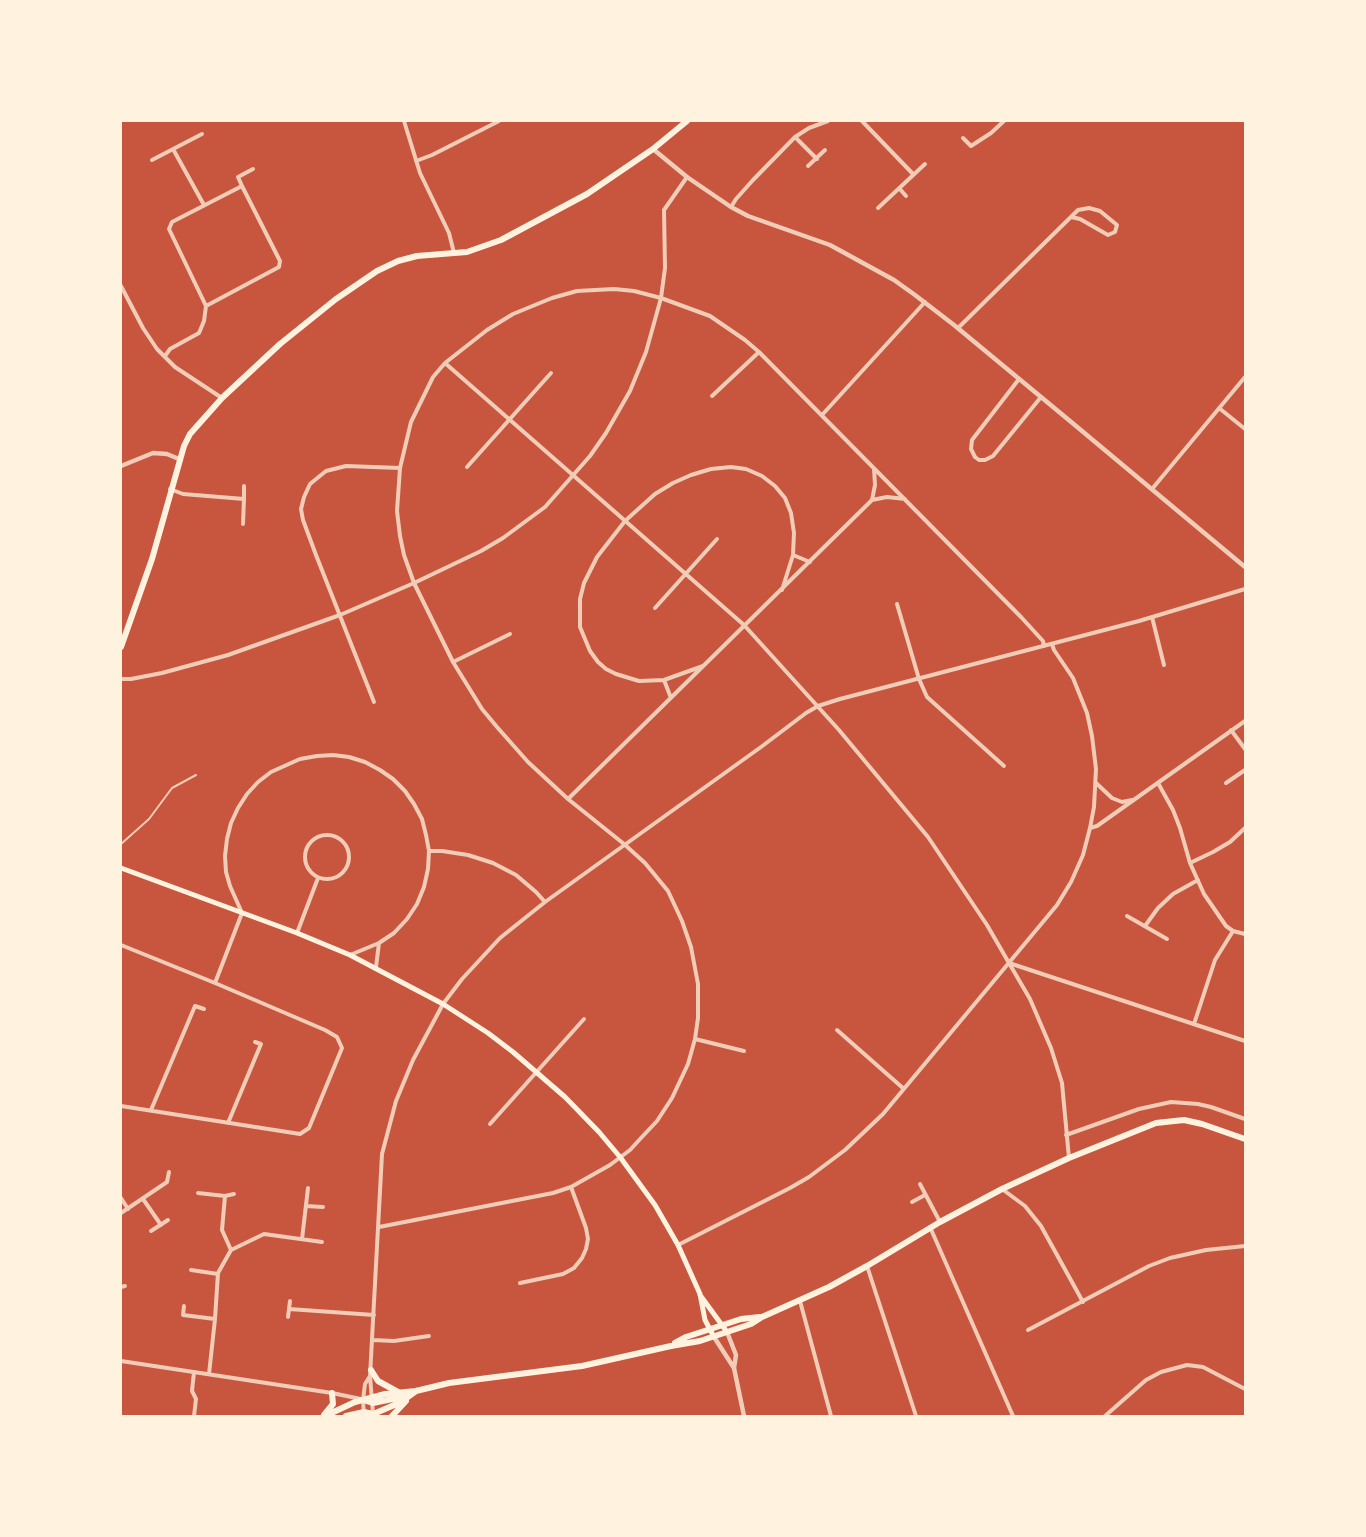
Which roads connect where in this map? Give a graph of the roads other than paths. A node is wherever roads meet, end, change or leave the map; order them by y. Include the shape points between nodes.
1 (404, 121) edge
2 (499, 121) edge
3 (687, 121) edge
4 (828, 121) edge
5 (862, 121) edge
6 (1004, 121) edge
7 (202, 134) dead end
8 (796, 137) junction
9 (964, 138) dead end
10 (173, 149) junction
11 (653, 149) junction
12 (825, 150) dead end
13 (817, 159) junction
14 (152, 160) dead end
15 (416, 161) junction
16 (925, 164) dead end
17 (808, 166) dead end
18 (253, 169) dead end
19 (913, 174) junction
20 (687, 177) junction
21 (242, 186) junction
22 (899, 188) junction
23 (906, 196) dead end
24 (204, 205) junction
25 (732, 207) junction
26 (878, 208) dead end
27 (1071, 217) junction
28 (454, 253) junction
29 (121, 286) edge
30 (662, 298) junction
31 (924, 302) junction
32 (206, 306) junction
33 (958, 328) junction
34 (759, 352) junction
35 (165, 356) junction
36 (445, 363) junction
37 (552, 373) dead end
38 (1245, 378) edge
39 (1019, 379) junction
40 (712, 396) dead end
41 (1041, 397) junction
42 (222, 398) junction
43 (1219, 408) junction
44 (822, 415) junction
45 (510, 419) junction
46 (1245, 429) edge
47 (179, 459) junction
48 (122, 463) edge
49 (467, 466) dead end
50 (400, 468) junction
51 (874, 469) junction
52 (574, 476) junction
53 (244, 486) dead end
54 (1152, 489) junction
55 (170, 490) junction
56 (244, 499) junction
57 (905, 499) junction
58 (872, 500) junction
59 (625, 521) junction
60 (243, 524) dead end
61 (717, 539) dead end
62 (792, 555) junction
63 (810, 562) junction
64 (1245, 567) edge
65 (686, 574) junction
66 (414, 583) junction
67 (1245, 589) edge
68 (782, 590) junction
69 (896, 604) dead end
70 (655, 608) dead end
71 (340, 615) junction
72 (1152, 617) junction
73 (744, 625) junction
74 (510, 634) dead end
75 (1052, 644) junction
76 (1044, 646) junction
77 (121, 647) edge
78 (453, 662) junction
79 (1164, 665) dead end
80 (703, 666) junction
81 (121, 679) edge
82 (919, 679) junction
83 (664, 680) junction
84 (671, 698) junction
85 (374, 702) dead end
86 (818, 706) junction
87 (1245, 721) edge
88 (1232, 730) junction
89 (1245, 749) edge
90 (1004, 766) dead end
91 (1245, 770) edge
92 (1230, 774) dead end
93 (196, 775) dead end
94 (1233, 778) junction
95 (1096, 783) junction
96 (1158, 783) junction
97 (1226, 783) dead end
98 (568, 799) junction
99 (1135, 800) junction
100 (1090, 828) junction
101 (1245, 828) edge
102 (121, 844) edge
103 (624, 844) junction
104 (428, 851) junction
105 (1190, 863) junction
106 (121, 868) edge
107 (318, 878) junction
108 (1198, 880) junction
109 (545, 902) junction
110 (242, 913) junction
111 (1127, 916) dead end
112 (1145, 926) junction
113 (1233, 931) junction
114 (298, 933) junction
115 (1245, 934) edge
116 (1167, 939) dead end
117 (379, 944) junction
118 (121, 945) edge
119 (350, 955) junction
120 (1009, 963) junction
121 (376, 968) junction
122 (216, 983) junction
123 (443, 1004) junction
124 (204, 1009) dead end
125 (584, 1019) dead end
126 (1194, 1024) junction
127 (837, 1030) dead end
128 (695, 1039) junction
129 (1245, 1041) edge
130 (255, 1042) dead end
131 (744, 1051) dead end
132 (537, 1071) junction
133 (904, 1089) junction
134 (121, 1106) edge
135 (151, 1110) junction
136 (1245, 1119) edge
137 (228, 1123) junction
138 (490, 1124) dead end
139 (1066, 1135) junction
140 (1245, 1139) edge
141 (620, 1158) junction
142 (1069, 1158) junction
143 (169, 1172) dead end
144 (920, 1184) dead end
145 (571, 1187) junction
146 (308, 1188) dead end
147 (1002, 1189) junction
148 (198, 1193) dead end
149 (234, 1194) dead end
150 (925, 1195) junction
151 (225, 1196) junction
152 (121, 1198) edge
153 (143, 1199) junction
154 (912, 1202) dead end
155 (306, 1206) junction
156 (323, 1207) dead end
157 (128, 1209) junction
158 (121, 1213) edge
159 (168, 1220) dead end
160 (940, 1222) junction
161 (161, 1224) junction
162 (379, 1227) junction
163 (930, 1228) junction
164 (151, 1231) dead end
165 (302, 1240) junction
166 (322, 1242) dead end
167 (678, 1244) junction
168 (1245, 1246) edge
169 (231, 1250) junction
170 (867, 1266) junction
171 (192, 1270) dead end
172 (218, 1274) junction
173 (520, 1283) dead end
174 (700, 1294) junction
175 (290, 1301) dead end
176 (800, 1301) junction
177 (1083, 1302) junction
178 (184, 1306) dead end
179 (289, 1309) junction
180 (374, 1315) junction
181 (288, 1317) dead end
182 (762, 1317) junction
183 (216, 1319) junction
184 (721, 1325) junction
185 (709, 1330) junction
186 (1028, 1330) dead end
187 (727, 1332) junction
188 (429, 1336) dead end
189 (714, 1337) junction
190 (373, 1340) junction
191 (671, 1346) junction
192 (121, 1361) edge
193 (734, 1368) junction
194 (194, 1372) junction
195 (371, 1373) junction
196 (209, 1374) junction
197 (1245, 1389) edge
198 (416, 1391) junction
199 (398, 1392) junction
200 (332, 1393) junction
201 (408, 1398) junction
202 (363, 1400) junction
203 (372, 1400) junction
204 (368, 1414) edge
205 (188, 1415) edge
206 (194, 1415) edge
207 (324, 1416) edge
208 (346, 1416) edge
209 (392, 1416) edge
210 (744, 1416) edge
211 (830, 1416) edge
212 (916, 1416) edge
213 (1013, 1416) edge
214 (1104, 1416) edge

1 - 15 street
2 - 15 street
3 - 11 highway
4 - 8 street
5 - 19 street
6 - 9 street via 971,146
7 - 10 street
8 - 13 street
8 - 25 street via 753,180
10 - 14 street
10 - 24 street
11 - 20 street
11 - 28 highway via 587,194 501,240 478,249
12 - 13 street
13 - 17 street
15 - 28 street via 449,233
16 - 19 street
18 - 21 street via 238,178
19 - 22 street
20 - 25 street
20 - 30 street via 664,210
21 - 24 street
21 - 32 street via 280,261 279,267
22 - 23 street
22 - 26 street
24 - 32 street via 172,222 169,228
25 - 31 street via 830,245 887,276
27 - 27 street via 1078,210 1089,208 1100,211 1117,225 1115,232 1108,235 1080,218
27 - 33 street
28 - 42 highway via 417,256 377,271 280,344
29 - 35 street via 143,328
30 - 34 street via 710,316
30 - 36 street via 614,289 577,291 552,298 500,322
30 - 52 street via 630,391 606,433
31 - 33 street
31 - 44 street
32 - 35 street via 199,333 170,348
33 - 39 street
34 - 40 street
34 - 44 street
35 - 42 street via 175,367
36 - 45 street
36 - 50 street via 433,377 411,422
37 - 45 street
38 - 43 street
39 - 41 street
39 - 41 street via 975,436 971,444 975,457 985,460 993,456
41 - 54 street
42 - 47 highway via 190,434
43 - 46 street
43 - 54 street
44 - 51 street
45 - 49 street
45 - 52 street
47 - 48 street via 153,453
47 - 55 highway
50 - 66 street via 397,511 400,536
50 - 71 street via 334,468 318,476 304,497 301,508 303,520
51 - 57 street
51 - 58 street
52 - 59 street
52 - 66 street via 545,507 503,538
53 - 56 street
54 - 64 street
55 - 56 street
55 - 77 highway via 152,559
56 - 60 street
57 - 58 street via 887,497
57 - 76 street via 1021,617
58 - 63 street
59 - 62 street via 655,494 691,475 711,469 746,469 762,476 785,498 794,533
59 - 65 street
59 - 83 street via 597,557 584,583 580,599 580,627 590,651 606,669 639,680
61 - 65 street
62 - 63 street
62 - 68 street
63 - 68 street
65 - 70 street
65 - 73 street
66 - 71 street
66 - 78 street
67 - 72 street
68 - 73 street
69 - 82 street
71 - 81 street via 228,655 162,674
71 - 85 street
72 - 75 street
72 - 79 street
73 - 80 street
73 - 86 street
74 - 78 street
75 - 76 street
75 - 95 street via 1073,678 1087,713 1095,755
76 - 82 street
78 - 98 street via 497,727 528,762
80 - 83 street
80 - 84 street
82 - 86 street
82 - 90 street via 927,697
83 - 84 street
84 - 98 street
86 - 103 street
86 - 120 street via 928,837
87 - 88 street
88 - 89 street
88 - 96 street
91 - 94 street
92 - 94 street
93 - 102 lane via 172,788 149,819
94 - 97 street
95 - 99 street via 1112,798 1122,802
95 - 100 street
96 - 99 street
96 - 105 street via 1173,810
98 - 103 street
99 - 100 street
100 - 120 street via 1075,873 1057,905
101 - 105 street via 1230,842
103 - 109 street
103 - 128 street via 645,862 668,891 688,935 698,984
104 - 109 street via 461,853 493,863 516,875
104 - 110 street via 424,827 414,804 386,774 349,757 300,758 270,772 258,782 246,794 231,823 225,856 226,872
104 - 117 street via 428,870 417,904 394,933
105 - 108 street
106 - 110 main road
107 - 107 street via 336,878 349,864 350,854 341,838 323,835 314,838 308,846 306,864
107 - 114 street
108 - 112 street via 1173,894
108 - 113 street via 1221,921
109 - 123 street via 482,956
110 - 114 main road
110 - 122 street
111 - 112 street
112 - 116 street
113 - 115 street
113 - 126 street via 1215,960
114 - 119 main road
117 - 119 street
117 - 121 street
118 - 122 street
119 - 121 main road
120 - 126 street
120 - 133 street
120 - 139 street via 1030,999 1056,1062 1065,1109
121 - 123 main road
122 - 137 street via 332,1034 342,1048 312,1122 304,1133
123 - 132 main road via 488,1033
123 - 162 street via 413,1060 396,1101 382,1154
124 - 135 street via 195,1006
125 - 132 street
126 - 129 street
127 - 133 street
128 - 131 street
128 - 141 street via 688,1064 672,1098 657,1121
130 - 137 street via 261,1044
132 - 138 street
132 - 141 main road via 581,1113
133 - 167 street via 845,1150 809,1177
134 - 135 street
135 - 137 street
136 - 139 street via 1204,1105 1171,1102 1139,1109
139 - 142 street
140 - 142 highway via 1202,1124 1170,1120
141 - 145 street
141 - 167 main road
142 - 147 highway
143 - 153 street via 167,1182
144 - 150 street
145 - 162 street via 534,1198
145 - 173 street via 588,1238 582,1258 563,1274
146 - 155 street
147 - 160 highway
147 - 177 street via 1025,1206 1041,1226
148 - 151 street
149 - 151 street
150 - 154 street
150 - 160 street
151 - 169 street via 222,1230
152 - 157 street
153 - 157 street
153 - 161 street
155 - 156 street
155 - 165 street
157 - 158 street
159 - 161 street
160 - 163 highway
161 - 164 street
162 - 180 street
163 - 170 highway
163 - 213 street
165 - 166 street
165 - 169 street via 264,1234
167 - 174 main road
168 - 177 street via 1170,1258
169 - 172 street
170 - 176 highway
170 - 212 street
171 - 172 street
172 - 183 street
174 - 184 main road
174 - 185 main road
175 - 179 street
176 - 182 highway
176 - 211 street
177 - 186 street
178 - 183 street via 183,1315
179 - 180 street
179 - 181 street
180 - 190 street
182 - 184 highway
182 - 187 highway
183 - 196 street
184 - 185 highway
184 - 187 main road
185 - 189 main road
185 - 191 highway
187 - 189 highway
187 - 193 street via 736,1355
188 - 190 street
189 - 191 highway
189 - 193 street
190 - 195 street
191 - 198 highway via 582,1366 449,1383
192 - 194 street
193 - 210 street
194 - 196 street
194 - 206 street
195 - 199 highway via 378,1381
195 - 202 street
195 - 203 street
196 - 200 street
197 - 214 street via 1203,1367 1187,1365 1146,1380
198 - 199 highway
198 - 201 highway
199 - 203 highway
200 - 202 street
200 - 207 highway via 333,1404
201 - 203 highway
201 - 204 highway
201 - 209 highway
202 - 203 highway
202 - 204 street
202 - 207 highway
203 - 204 street
204 - 208 highway
205 - 206 street

